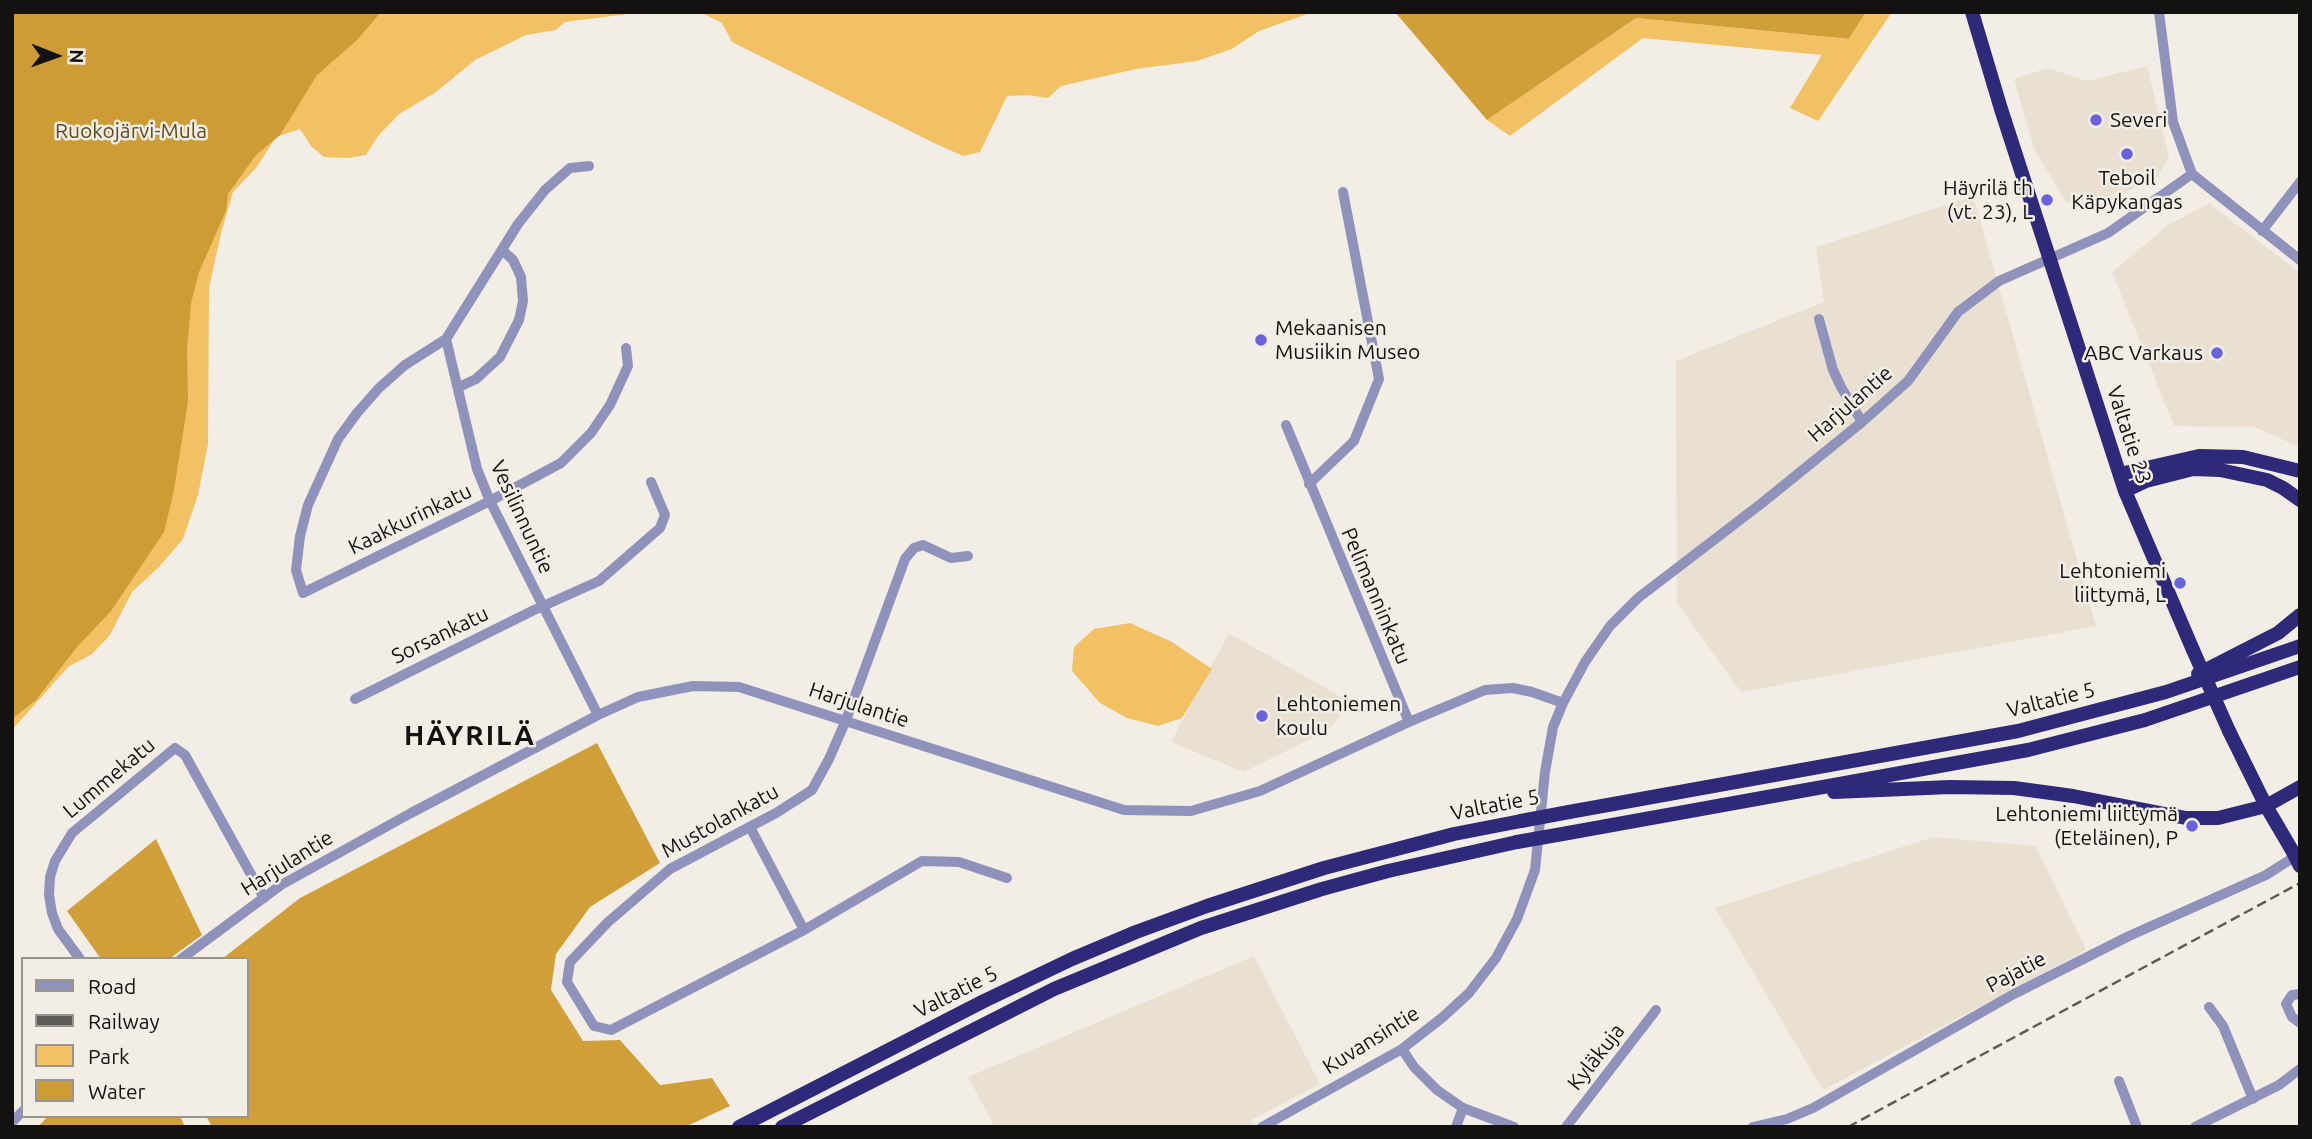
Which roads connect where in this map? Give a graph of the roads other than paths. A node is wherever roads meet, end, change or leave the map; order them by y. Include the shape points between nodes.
1 (1972, 12) edge
2 (2159, 12) edge
3 (589, 166) dead end
4 (2192, 174) junction
5 (2300, 182) edge
6 (1343, 192) dead end
7 (2262, 231) junction
8 (502, 250) junction
9 (2049, 258) junction
10 (2300, 260) edge
11 (1819, 319) dead end
12 (446, 339) junction
13 (626, 348) dead end
14 (458, 387) junction
15 (1862, 422) junction
16 (1286, 425) dead end
17 (2300, 471) edge
18 (2120, 474) junction
19 (651, 482) dead end
20 (1309, 484) junction
21 (2125, 491) junction
22 (2300, 500) edge
23 (490, 501) junction
24 (968, 556) dead end
25 (542, 606) junction
26 (2300, 615) edge
27 (2300, 646) edge
28 (2300, 667) edge
29 (2166, 692) junction
30 (355, 699) dead end
31 (1563, 703) junction
32 (598, 715) junction
33 (846, 720) junction
34 (1409, 722) junction
35 (1545, 772) joint
36 (2300, 787) edge
37 (1777, 795) junction
38 (2266, 806) junction
39 (750, 827) junction
40 (2296, 853) edge
41 (2300, 866) edge
42 (1007, 878) dead end
43 (264, 898) junction
44 (804, 930) junction
45 (79, 957) edge
46 (184, 957) edge
47 (2300, 994) edge
48 (2209, 1007) dead end
49 (1656, 1010) dead end
50 (2300, 1023) edge
51 (1402, 1049) junction
52 (2300, 1069) edge
53 (2119, 1082) dead end
54 (2253, 1098) junction
55 (1463, 1108) junction
56 (739, 1127) edge
57 (782, 1127) edge
58 (1262, 1127) edge
59 (1456, 1127) edge
60 (1514, 1127) edge
61 (1566, 1127) edge
62 (1753, 1127) edge
63 (2137, 1127) edge
64 (2195, 1127) edge

1 - 9 highway, Valtatie 23
2 - 4 street via 2173,122
3 - 8 street via 570,168 545,190
4 - 7 street
4 - 9 street, Harjulantie via 2108,233
5 - 7 street
6 - 20 street via 1379,379 1354,441
7 - 10 street
8 - 12 street
8 - 14 street via 521,277 519,320 500,357
9 - 15 street, Harjulantie via 1998,281 1958,312 1908,381
9 - 18 highway, Valtatie 23
11 - 15 street via 1833,370
12 - 14 street, Vesilinnuntie
12 - 23 street, Kaakkurinkatu via 379,388 338,439 308,505 300,536 296,570 303,593
13 - 23 street, Kaakkurinkatu via 628,366 591,433 561,463
14 - 23 street, Vesilinnuntie via 477,469
15 - 31 street, Harjulantie via 1638,598 1610,626
16 - 20 street, Pelimanninkatu
17 - 18 highway via 2243,457 2199,456
18 - 21 highway, Valtatie 23
19 - 25 street, Sorsankatu via 665,515 660,528 598,581
20 - 34 street, Pelimanninkatu
21 - 22 highway via 2193,469 2220,470 2267,480
21 - 38 highway, Valtatie 23, bridge
23 - 25 street, Vesilinnuntie
24 - 33 street, Mustolankatu via 951,558 923,545 905,559
25 - 30 street, Sorsankatu
25 - 32 street, Vesilinnuntie
26 - 29 highway via 2278,633
27 - 29 highway, Valtatie 5
28 - 37 highway, Valtatie 5 via 2145,720 2028,750
29 - 56 highway, Valtatie 5, bridge via 2018,731 1454,834 1324,868 1207,906 1072,959
31 - 34 street, Harjulantie via 1513,688 1486,690
31 - 35 street, Harjulantie via 1553,727
32 - 33 street, Harjulantie via 638,697 693,686 739,687
32 - 43 street, Harjulantie via 411,813
33 - 34 street, Harjulantie via 1124,810 1191,811 1260,790
33 - 39 street, Mustolankatu via 812,790
35 - 51 street, Kuvansintie via 1535,870 1517,919 1496,958 1469,993
36 - 38 highway
37 - 38 highway via 2014,788 2186,818 2218,818
37 - 57 highway, Valtatie 5, bridge via 1388,870 1200,928 1054,989
38 - 40 highway, Valtatie 23
39 - 44 street
39 - 44 street, Mustolankatu via 670,869 570,962 567,982 594,1026 611,1030
40 - 41 highway, Valtatie 23, bridge
40 - 62 street, Pajatie via 2266,875 2012,995 1813,1108
42 - 44 street, Mustolankatu via 959,862 922,861
43 - 45 street, Lummekatu via 185,755 175,748 72,833 55,861 50,877 52,913
43 - 46 street, Harjulantie
47 - 50 street via 2292,995 2287,1004
48 - 54 street via 2223,1026
49 - 61 street, Kyläkuja
51 - 55 street via 1437,1090
51 - 58 street, Kuvansintie
52 - 54 street
53 - 63 street
54 - 64 street
55 - 59 street
55 - 60 street

